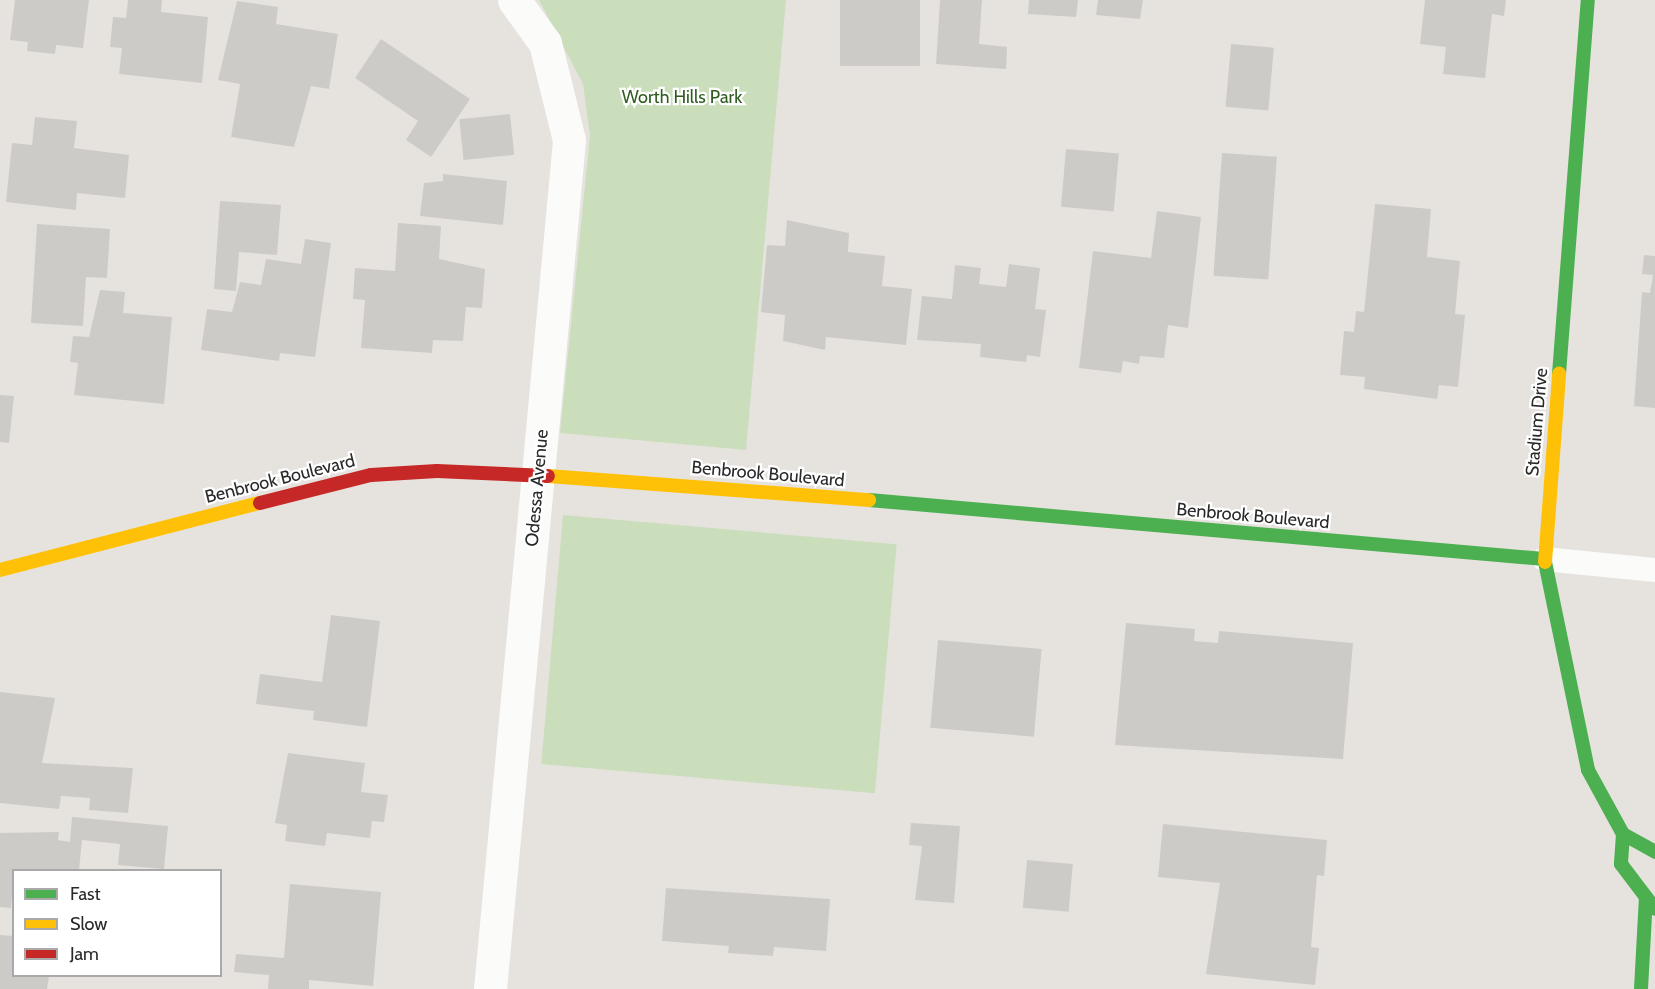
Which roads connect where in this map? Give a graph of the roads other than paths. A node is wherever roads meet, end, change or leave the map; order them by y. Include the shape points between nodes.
1 (514, 0) edge
2 (1588, 0) edge
3 (539, 472) junction
4 (1544, 560) junction
5 (0, 570) edge
6 (1655, 570) edge
7 (1623, 834) junction
8 (1655, 852) edge
9 (1646, 897) junction
10 (1655, 909) edge
11 (490, 989) edge
12 (1641, 989) edge

1 - 3 street, Odessa Avenue via 545,43 569,140
2 - 4 street, Stadium Drive
3 - 4 street, Benbrook Boulevard
3 - 5 street, Benbrook Boulevard via 370,474
3 - 11 street, Odessa Avenue
4 - 6 lane
4 - 7 street, Stadium Drive via 1588,770
7 - 8 street
7 - 9 street via 1621,864
9 - 10 street
9 - 12 street

